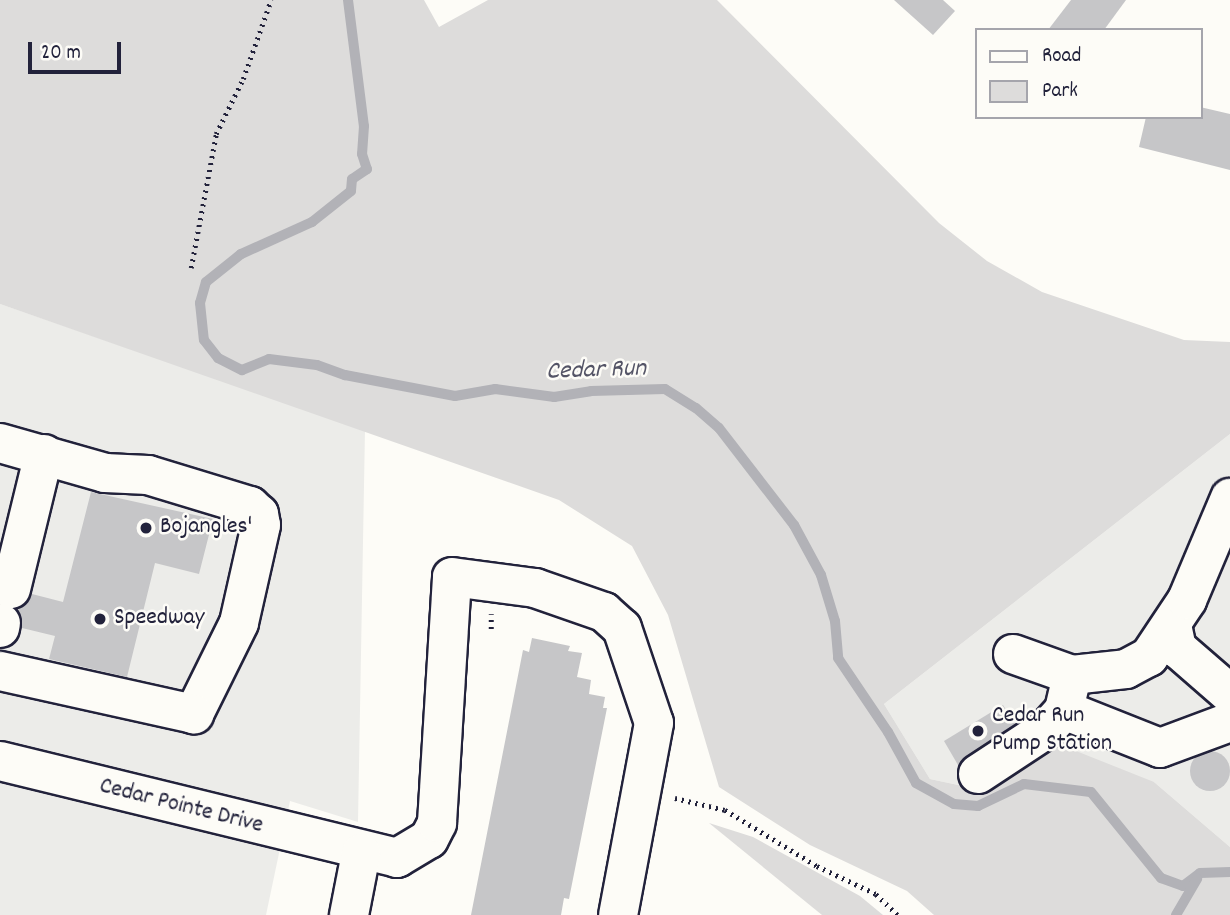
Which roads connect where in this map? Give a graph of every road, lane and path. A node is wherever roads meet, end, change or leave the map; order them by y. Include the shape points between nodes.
1 (271, 0) edge
2 (191, 268) dead end
3 (0, 443) edge
4 (44, 454) junction
5 (1230, 498) edge
6 (4, 613) edge
7 (1172, 625) junction
8 (1013, 654) dead end
9 (0, 671) edge
10 (1068, 692) junction
11 (1230, 694) edge
12 (1230, 722) edge
13 (0, 761) edge
14 (978, 774) dead end
15 (641, 788) junction
16 (362, 853) junction
17 (349, 915) edge
18 (618, 915) edge
19 (898, 915) edge

1 - 2 path via 243,79 216,134
3 - 4 street
4 - 6 street
4 - 9 street via 105,472 148,475 250,506 259,514 261,525 239,623 194,714
5 - 7 street
7 - 10 street via 1149,657
7 - 11 street via 1177,648
8 - 10 street
10 - 12 street via 1160,748
10 - 14 street via 1026,747
13 - 16 street, Cedar Pointe Drive
15 - 16 street, Cedar Pointe Drive via 654,723 622,628 604,612 535,588 452,577 437,823 429,839 397,858
15 - 18 street
15 - 19 path via 724,810 817,866 876,894
16 - 17 street

